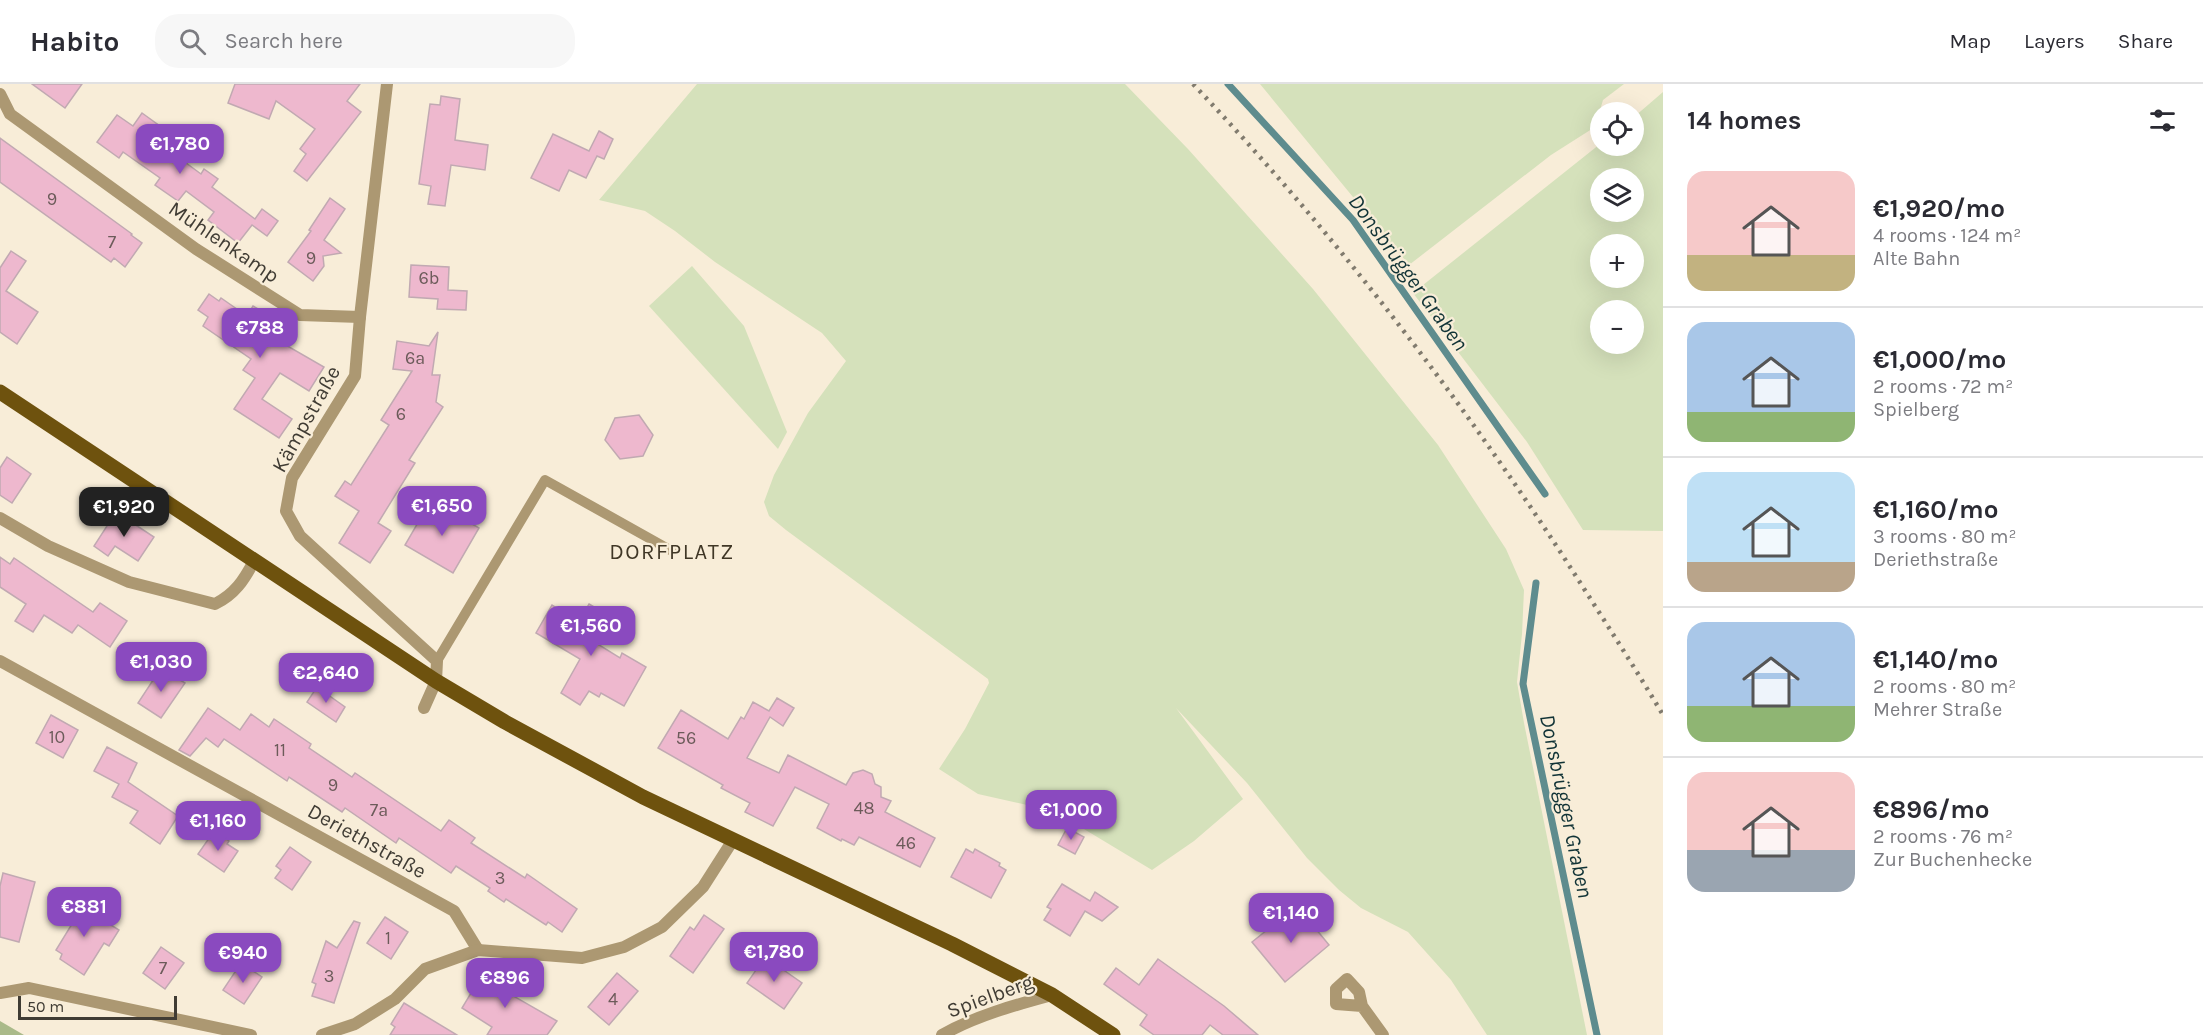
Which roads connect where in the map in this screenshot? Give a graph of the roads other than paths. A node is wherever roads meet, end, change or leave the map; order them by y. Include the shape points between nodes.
1 (387, 84) edge
2 (0, 94) edge
3 (360, 317) junction
4 (0, 392) edge
5 (0, 518) edge
6 (672, 551) dead end
7 (254, 561) junction
8 (0, 661) edge
9 (437, 662) junction
10 (436, 681) junction
11 (424, 708) dead end
12 (733, 840) junction
13 (478, 950) junction
14 (0, 982) edge
15 (29, 988) junction
16 (0, 993) edge
17 (1052, 995) junction
18 (1362, 1006) dead end
19 (355, 1030) edge
20 (251, 1035) edge
21 (322, 1035) edge
22 (942, 1035) edge
23 (1113, 1035) edge
24 (1383, 1035) edge

1 - 3 street, Kämpstraße
2 - 3 street, Mühlenkamp via 10,114 196,249 300,315
3 - 9 street, Kämpstraße via 355,376 292,478 286,511 300,536
4 - 7 main road
5 - 7 street via 48,546 129,582 216,604 243,582
6 - 9 lane via 545,480
7 - 10 main road
8 - 13 street, Deriethstraße via 454,911
9 - 10 street
10 - 11 street
10 - 12 main road via 643,797
12 - 13 street via 703,887 662,927 624,947 582,958
12 - 17 main road
13 - 19 street via 425,969
14 - 15 street
15 - 16 street
15 - 20 street
17 - 22 street, Spielberg
17 - 23 main road
18 - 24 street
19 - 21 street

